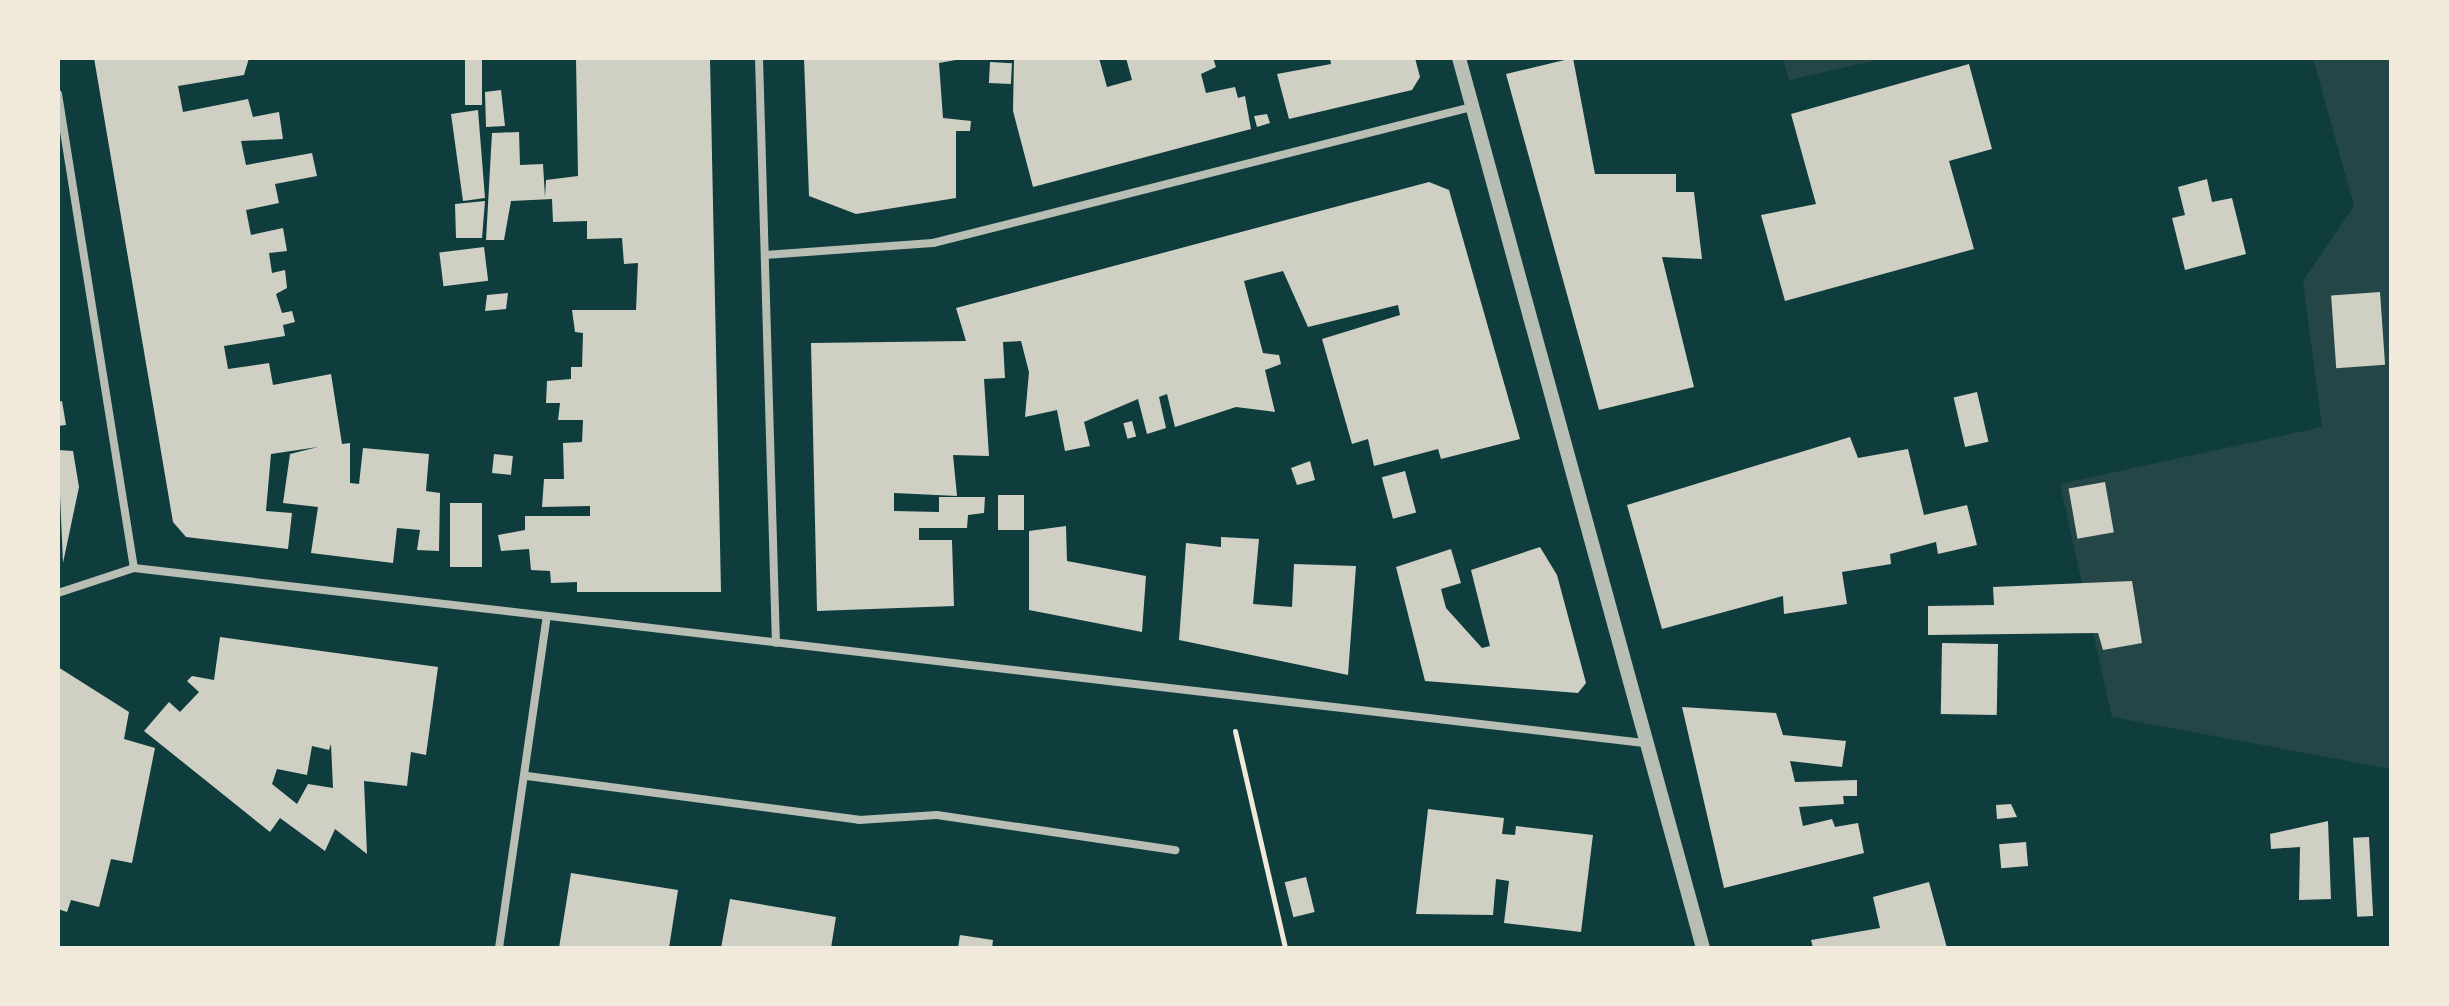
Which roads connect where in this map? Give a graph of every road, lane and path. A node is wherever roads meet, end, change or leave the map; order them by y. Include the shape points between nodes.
1 (759, 58) edge
2 (1459, 58) edge
3 (58, 94) edge
4 (1472, 107) junction
5 (765, 255) junction
6 (134, 568) junction
7 (58, 593) edge
8 (547, 616) junction
9 (776, 643) junction
10 (1226, 695) junction
11 (1644, 743) junction
12 (527, 776) junction
13 (1175, 850) dead end
14 (499, 948) edge
15 (1285, 948) edge
16 (1703, 948) edge

1 - 5 street
2 - 4 street
3 - 6 street
4 - 5 street via 933,243
4 - 11 street
5 - 9 street
6 - 7 street
6 - 8 street
8 - 9 street
8 - 12 street
9 - 10 street
10 - 11 street
10 - 15 path
11 - 16 street
12 - 13 street via 859,820 937,815
12 - 14 street

